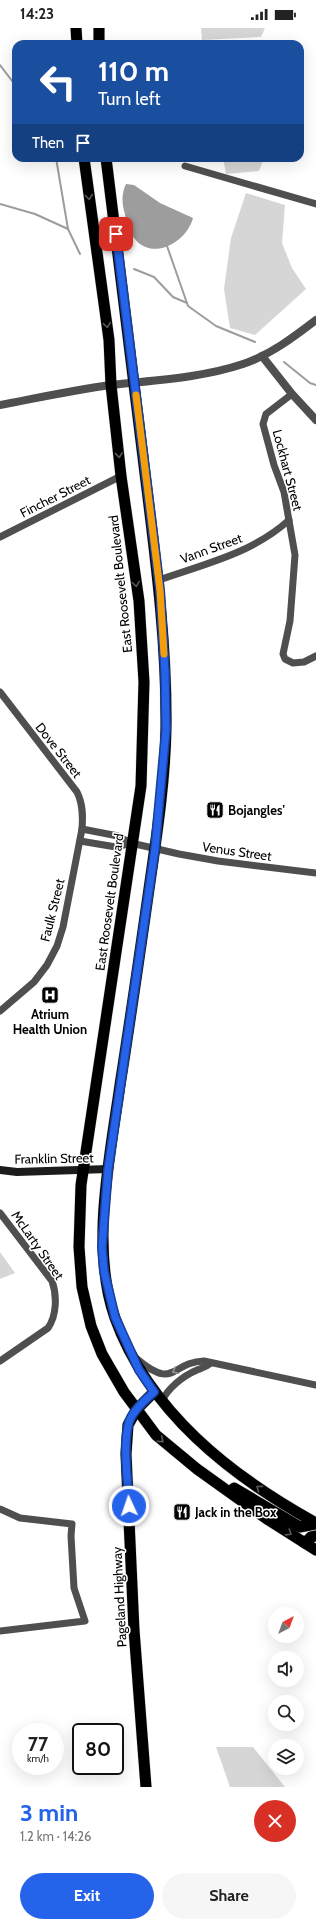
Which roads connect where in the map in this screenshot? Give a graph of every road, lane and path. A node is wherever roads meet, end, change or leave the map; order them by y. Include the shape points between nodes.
1 (76, 28) edge
2 (99, 28) edge
3 (77, 40) edge
4 (99, 40) edge
5 (85, 162) edge
6 (106, 162) edge
7 (185, 166) dead end
8 (316, 204) edge
9 (316, 320) edge
10 (262, 356) junction
11 (134, 383) junction
12 (111, 385) junction
13 (292, 394) junction
14 (0, 405) edge
15 (316, 420) edge
16 (121, 476) junction
17 (289, 520) junction
18 (0, 537) edge
19 (159, 580) junction
20 (316, 656) edge
21 (0, 692) edge
22 (82, 829) junction
23 (80, 841) junction
24 (131, 843) junction
25 (155, 849) junction
26 (316, 873) edge
27 (0, 1011) edge
28 (0, 1170) edge
29 (83, 1170) junction
30 (108, 1170) junction
31 (0, 1212) edge
32 (132, 1354) junction
33 (0, 1362) edge
34 (211, 1363) junction
35 (316, 1385) edge
36 (154, 1392) junction
37 (162, 1401) junction
38 (137, 1410) junction
39 (205, 1475) junction
40 (0, 1509) edge
41 (316, 1523) edge
42 (316, 1536) edge
43 (305, 1543) junction
44 (316, 1550) edge
45 (0, 1631) edge
46 (146, 1787) edge

1 - 3 highway
2 - 4 highway
5 -> 12 highway, East Roosevelt Boulevard via 109,340
6 - 11 highway
7 - 8 street
9 - 10 street
10 - 11 street via 206,374
10 - 13 street
11 - 12 street
11 - 19 highway
12 - 14 street
12 -> 16 highway, East Roosevelt Boulevard
13 - 15 street
13 - 17 street, Lockhart Street via 266,414 263,424 284,492
16 - 18 street, Fincher Street
16 -> 24 highway, East Roosevelt Boulevard via 139,601 144,682 141,786
17 - 19 street, Vann Street via 277,531 237,553
17 - 20 street, Lockhart Street via 295,555 290,621 283,654 285,659 296,663
19 - 25 highway via 166,730
21 - 22 street, Dove Street via 77,792 81,801
22 - 23 street, Dove Street
22 - 24 street via 118,836
23 - 24 street via 116,847
23 - 27 street, Faulk Street via 66,915 57,946 34,982
24 - 25 street
24 - 29 highway, East Roosevelt Boulevard
25 - 26 street, Venus Street via 218,861
25 - 30 highway
28 - 29 main road, Franklin Street
29 - 30 main road, Franklin Street
29 - 38 highway, East Roosevelt Boulevard via 78,1247 82,1287 91,1326 102,1354
30 - 32 highway via 102,1247 104,1271 115,1317
31 - 33 street, McLarty Street via 52,1281 56,1303 48,1328
34 -> 32 street via 192,1362 175,1372 165,1374 150,1369
32 - 36 highway
34 - 35 street
34 - 37 street via 173,1386
36 - 37 highway
36 - 38 highway, Pageland Highway
41 -> 37 highway via 281,1503 198,1442
38 -> 39 highway, East Roosevelt Boulevard via 156,1435
38 - 46 highway, Pageland Highway via 128,1425 126,1454 134,1630
39 - 41 highway via 218,1477 300,1527
39 -> 43 highway, East Roosevelt Boulevard via 266,1519
40 - 45 street via 20,1518 72,1524 74,1588 85,1621
42 - 43 highway via 310,1537
43 - 44 highway, East Roosevelt Boulevard

